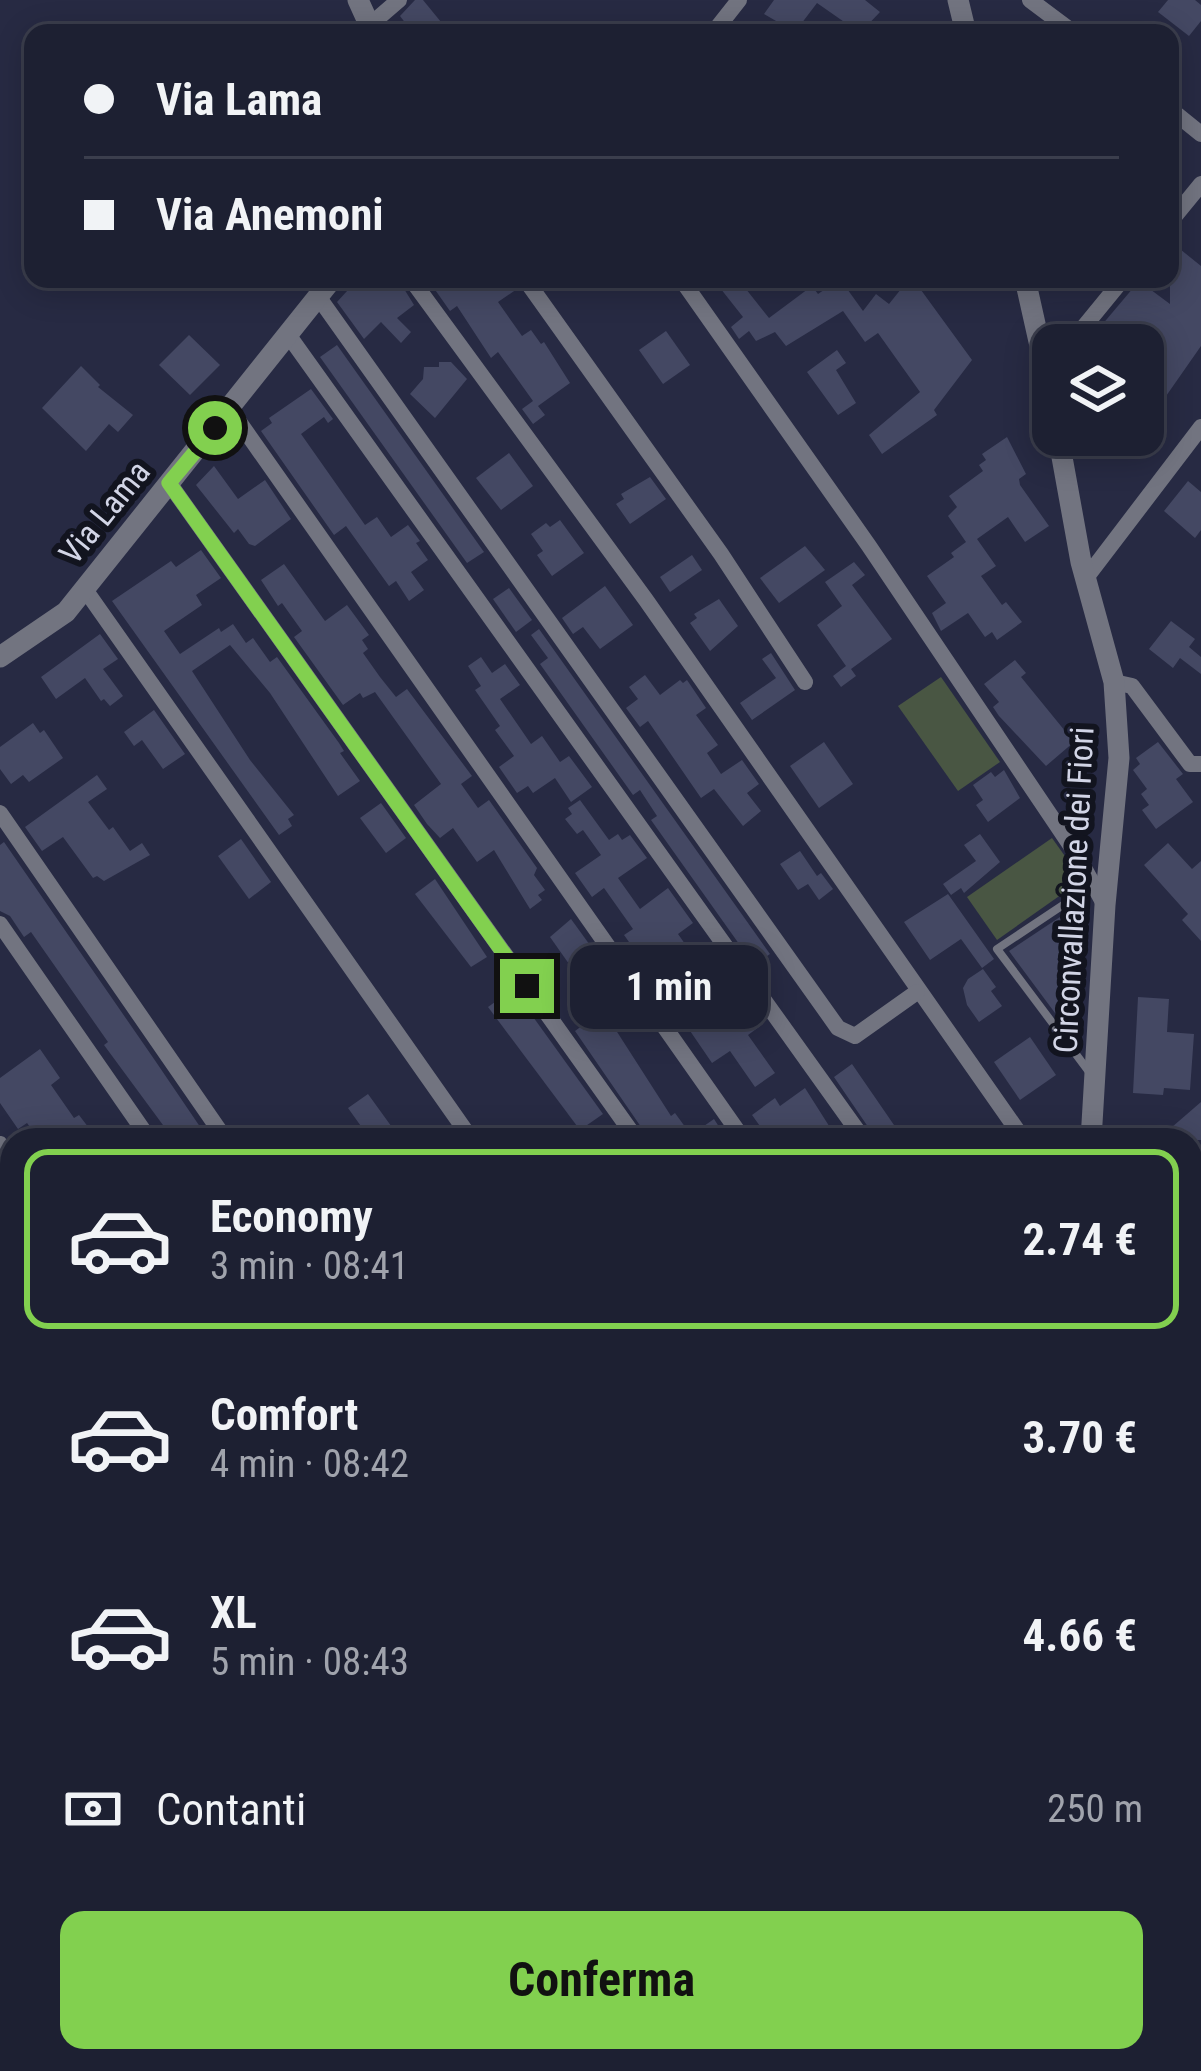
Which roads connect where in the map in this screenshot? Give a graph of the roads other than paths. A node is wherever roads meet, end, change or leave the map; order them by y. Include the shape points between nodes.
1 (399, 0) edge
2 (739, 0) edge
3 (1030, 0) edge
4 (376, 24) edge
5 (720, 24) edge
6 (1062, 24) edge
7 (1201, 184) edge
8 (1179, 211) edge
9 (324, 288) edge
10 (326, 288) edge
11 (418, 288) edge
12 (531, 288) edge
13 (687, 288) edge
14 (1028, 288) edge
15 (1117, 288) edge
16 (1038, 324) edge
17 (1087, 324) edge
18 (289, 336) junction
19 (230, 409) junction
20 (1201, 427) edge
21 (1062, 456) edge
22 (169, 483) junction
23 (1086, 578) junction
24 (84, 588) junction
25 (0, 657) edge
26 (805, 682) dead end
27 (1114, 682) junction
28 (1201, 764) edge
29 (0, 813) edge
30 (1100, 897) junction
31 (0, 924) edge
32 (917, 992) junction
33 (1095, 1078) junction
34 (142, 1128) edge
35 (218, 1128) edge
36 (464, 1128) edge
37 (628, 1128) edge
38 (736, 1128) edge
39 (855, 1128) edge
40 (1015, 1128) edge
41 (1092, 1128) edge

1 - 4 street
2 - 5 street
3 - 6 street
7 - 8 street
9 - 18 street, Via Lama
10 - 32 street via 838,1028 855,1036
11 - 32 street
12 - 26 street
13 - 30 street
14 - 16 street
15 - 17 street
18 - 19 street, Via Lama
18 - 39 street
19 - 22 street, Via Lama
19 - 38 street
20 - 23 street
21 - 23 street, Circonvallazione dei Fiori
22 - 24 street, Via Lama
22 - 37 street
23 - 27 street, Circonvallazione dei Fiori
24 - 25 street, Via Lama via 67,612
24 - 36 street
27 - 28 street via 1132,686 1190,764
27 - 30 street, Circonvallazione dei Fiori via 1119,758
29 - 35 street
30 - 33 street, Circonvallazione dei Fiori
30 - 33 lane via 1078,895 998,949
31 - 34 street
32 - 40 street
33 - 41 street, Circonvallazione dei Fiori

